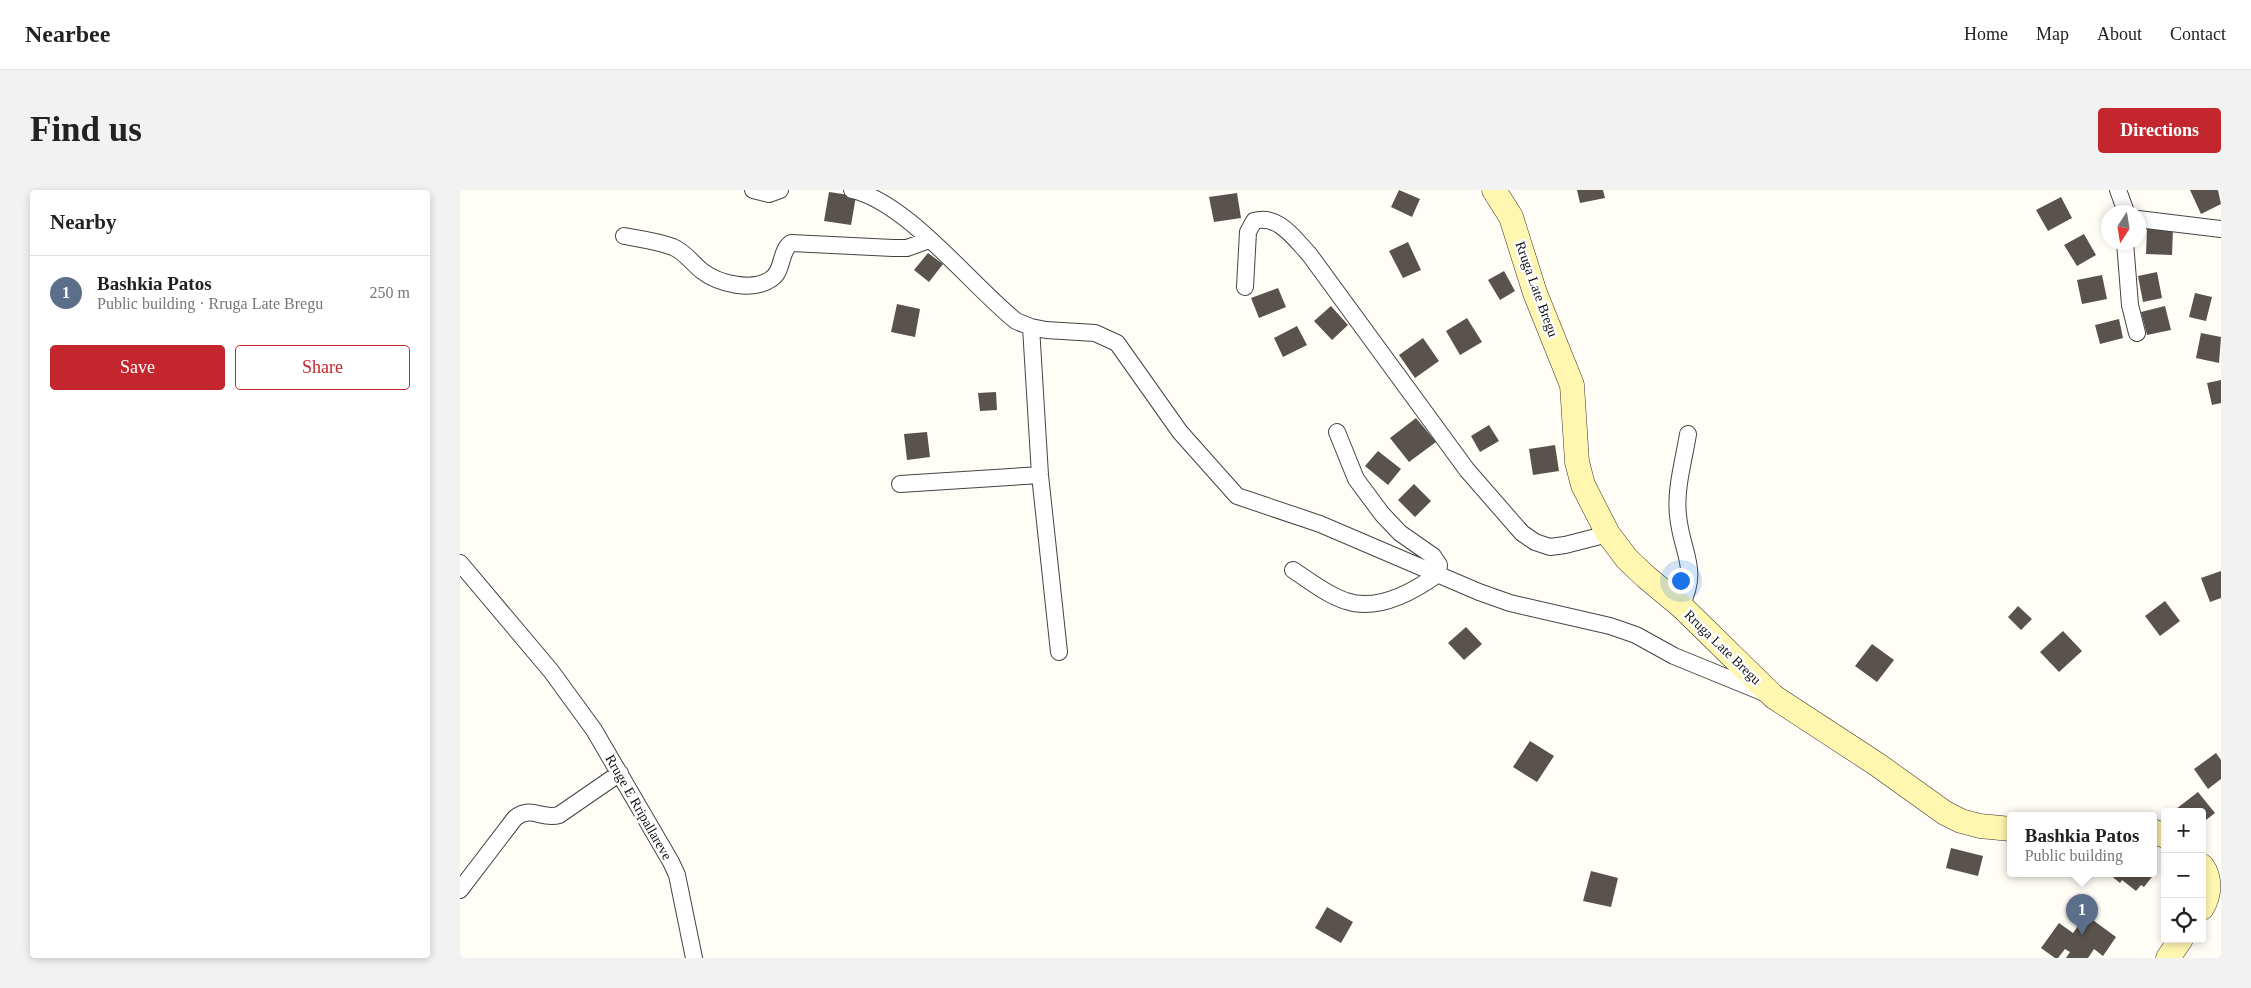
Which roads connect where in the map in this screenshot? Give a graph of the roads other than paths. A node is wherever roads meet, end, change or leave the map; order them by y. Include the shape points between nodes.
1 (754, 190) edge
2 (780, 190) edge
3 (852, 190) edge
4 (1494, 190) edge
5 (2118, 190) edge
6 (2123, 205) edge
7 (2146, 220) edge
8 (2221, 228) edge
9 (624, 236) dead end
10 (930, 240) junction
11 (2126, 250) edge
12 (1245, 287) dead end
13 (1031, 327) junction
14 (2137, 333) dead end
15 (1337, 432) dead end
16 (1688, 434) dead end
17 (1040, 475) junction
18 (900, 484) dead end
19 (1608, 534) junction
20 (460, 563) edge
21 (1293, 570) dead end
22 (1438, 574) junction
23 (1681, 606) junction
24 (1059, 652) dead end
25 (1774, 697) junction
26 (620, 773) junction
27 (2007, 829) edge
28 (2206, 871) edge
29 (460, 890) edge
30 (2206, 898) edge
31 (694, 958) edge

1 - 2 street via 769,194
3 - 10 street via 881,202
4 - 19 main road, Rruga Late Bregu via 1511,217 1535,293 1572,385 1577,462 1583,485
5 - 6 street
7 - 8 street
9 - 10 street via 673,247 713,278 752,285 773,278 780,270 785,250 791,243 907,248
10 - 13 street via 1002,310
11 - 14 street via 2130,305
12 - 19 street via 1251,226 1254,221 1264,218 1278,223 1309,254 1467,470 1522,533 1550,547
13 - 17 street
13 - 22 street via 1095,333 1117,343 1180,432 1237,496 1320,524
15 - 22 street via 1356,479 1400,533 1433,556 1439,565
16 - 23 street via 1678,516 1690,573 1689,587
17 - 18 street
17 - 24 street
19 - 23 main road, Rruga Late Bregu via 1627,559
20 - 26 street, Rruge E Rripallareve via 551,671 594,730
21 - 22 street via 1335,596 1357,604 1391,600 1409,593
22 - 25 street via 1510,603 1628,632 1682,660
23 - 25 main road, Rruga Late Bregu
25 - 27 main road, Rruga Late Bregu via 1945,813 1980,826
26 - 29 street via 559,815 551,817 531,811 515,818
26 - 31 street, Rruge E Rripallareve via 677,875
28 - 30 main road via 2209,890

